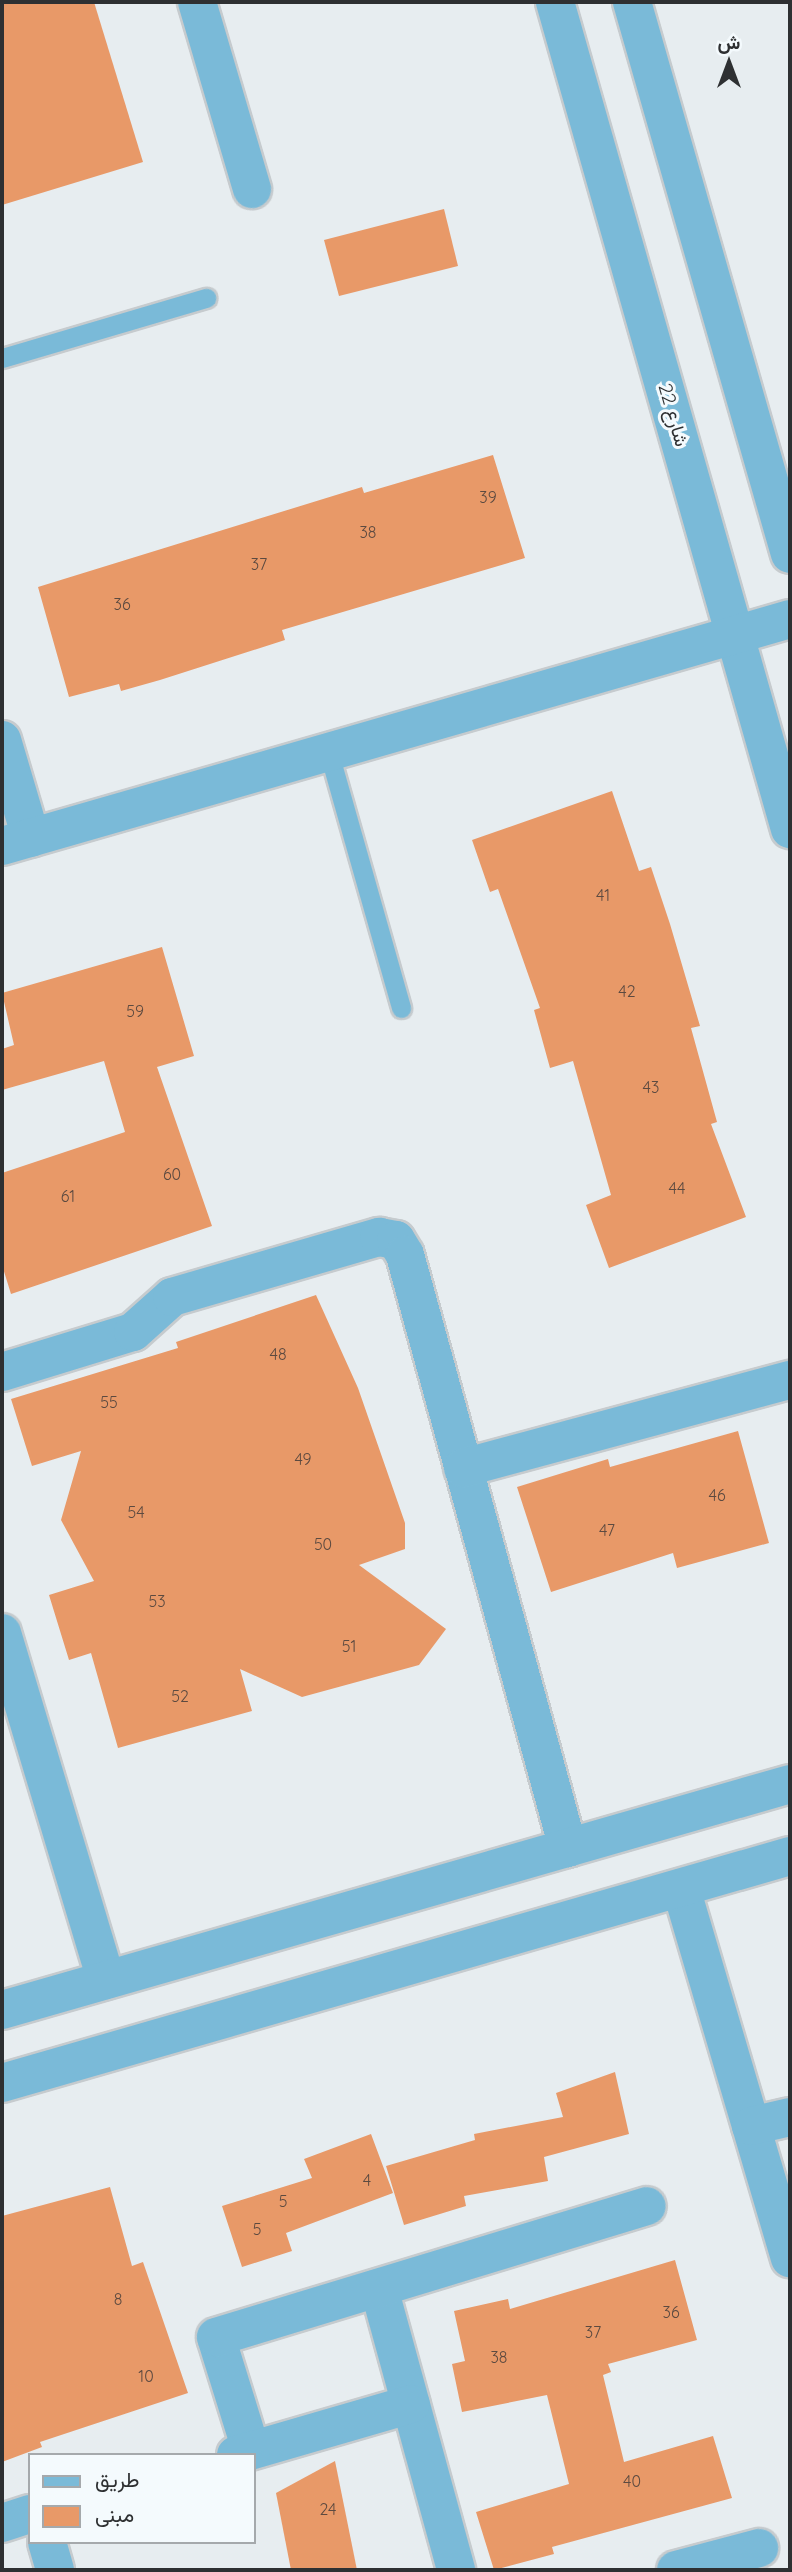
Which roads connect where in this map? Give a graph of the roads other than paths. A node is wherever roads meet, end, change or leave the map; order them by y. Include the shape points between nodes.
1 (197, 2) edge
2 (555, 2) edge
3 (632, 2) edge
4 (252, 189) dead end
5 (206, 298) dead end
6 (2, 358) edge
7 (790, 554) edge
8 (790, 619) edge
9 (735, 635) junction
10 (2, 740) edge
11 (329, 753) junction
12 (790, 829) edge
13 (17, 842) edge
14 (401, 1009) dead end
15 (2, 1372) edge
16 (790, 1380) edge
17 (463, 1468) junction
18 (2, 1633) edge
19 (790, 1784) edge
20 (568, 1848) junction
21 (790, 1856) edge
22 (681, 1888) junction
23 (106, 1980) junction
24 (2, 2010) edge
25 (2, 2083) edge
26 (790, 2117) edge
27 (751, 2126) junction
28 (647, 2206) dead end
29 (790, 2258) edge
30 (379, 2288) junction
31 (411, 2404) junction
32 (244, 2453) edge
33 (28, 2515) edge
34 (2, 2522) edge
35 (48, 2544) edge
36 (759, 2548) dead end
37 (55, 2570) edge
38 (456, 2570) edge
39 (676, 2570) edge

1 - 4 street
2 - 9 street, شارع 22
3 - 7 street
5 - 6 lane
8 - 9 street
9 - 11 street
9 - 12 street, شارع 22
10 - 13 street
11 - 13 street
11 - 14 lane
15 - 17 street via 133,1332 172,1297 387,1237 405,1255
16 - 17 street
17 - 20 street
18 - 23 street
19 - 20 street
20 - 23 street
21 - 22 street
22 - 25 street
22 - 27 street
23 - 24 street
26 - 27 street
27 - 29 street
28 - 30 street
30 - 31 street
30 - 32 street via 216,2337
31 - 32 street
31 - 38 street
33 - 34 street
35 - 37 street
36 - 39 street

